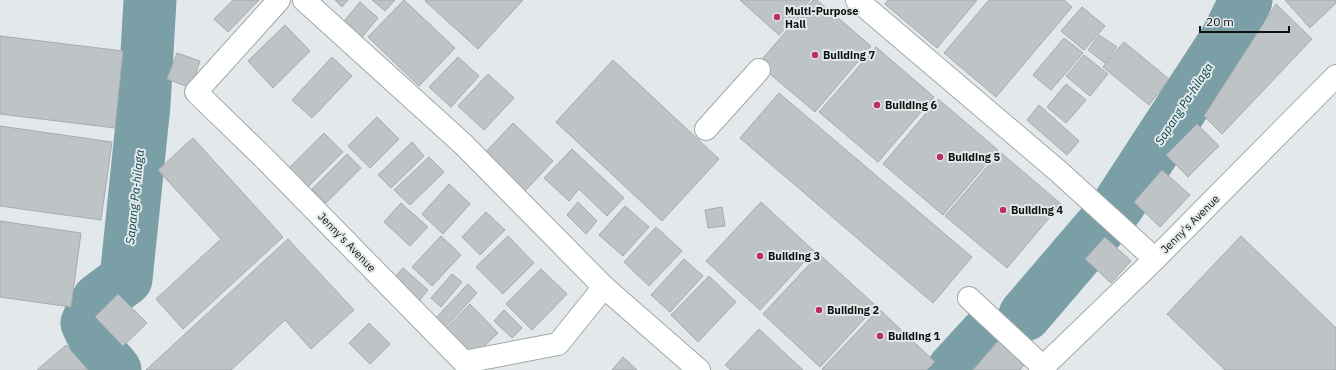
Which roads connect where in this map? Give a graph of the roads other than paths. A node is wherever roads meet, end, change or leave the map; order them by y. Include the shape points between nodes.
1 (279, 0) edge
2 (304, 0) edge
3 (857, 0) edge
4 (759, 70) dead end
5 (1336, 76) edge
6 (706, 129) dead end
7 (1155, 259) junction
8 (604, 287) junction
9 (969, 298) dead end
10 (1042, 368) edge
11 (699, 370) edge

1 - 8 street, Jenny's Avenue via 196,92 464,362 558,344
2 - 8 street via 463,144
3 - 7 street via 1058,171
4 - 6 street
5 - 7 street, Jenny's Avenue
7 - 10 street, Jenny's Avenue
8 - 11 street
9 - 10 street

